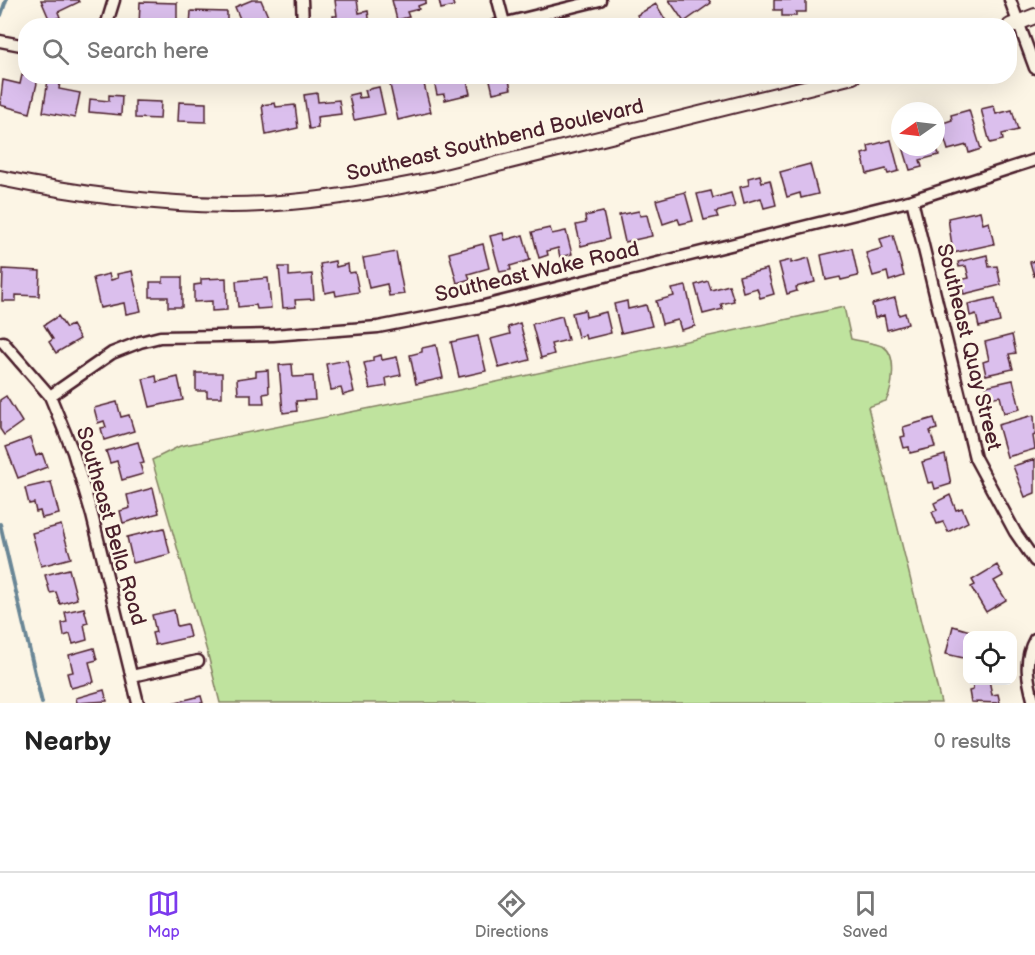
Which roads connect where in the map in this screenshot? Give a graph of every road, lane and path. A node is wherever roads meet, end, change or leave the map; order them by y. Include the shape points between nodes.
1 (114, 0) edge
2 (302, 0) edge
3 (498, 0) edge
4 (600, 0) edge
5 (1010, 0) edge
6 (1035, 16) edge
7 (108, 18) edge
8 (303, 18) edge
9 (499, 18) edge
10 (524, 18) edge
11 (1013, 18) edge
12 (1017, 23) edge
13 (1017, 30) edge
14 (0, 41) edge
15 (18, 44) edge
16 (1035, 68) edge
17 (821, 84) edge
18 (1035, 160) edge
19 (0, 178) edge
20 (912, 200) junction
21 (3, 342) dead end
22 (50, 396) junction
23 (1035, 561) edge
24 (1035, 639) edge
25 (198, 661) dead end
26 (132, 676) junction
27 (138, 703) edge
28 (1034, 703) edge

1 - 7 street
2 - 8 street
3 - 9 street
4 - 10 street
5 - 11 street
6 - 12 street
13 - 16 street
14 - 15 street
17 - 19 street, Southeast Southbend Boulevard via 434,180 290,202 168,202 72,193
18 - 20 street, Southeast Wake Road
20 - 22 street, Southeast Wake Road via 492,304 389,325 273,335 159,337 112,353
20 - 23 street, Southeast Quay Street via 975,458
21 - 22 street, Southeast Bella Road
22 - 26 street, Southeast Bella Road via 73,452 92,515
24 - 28 street via 1027,668
25 - 26 street
26 - 27 street, Southeast Bella Road

